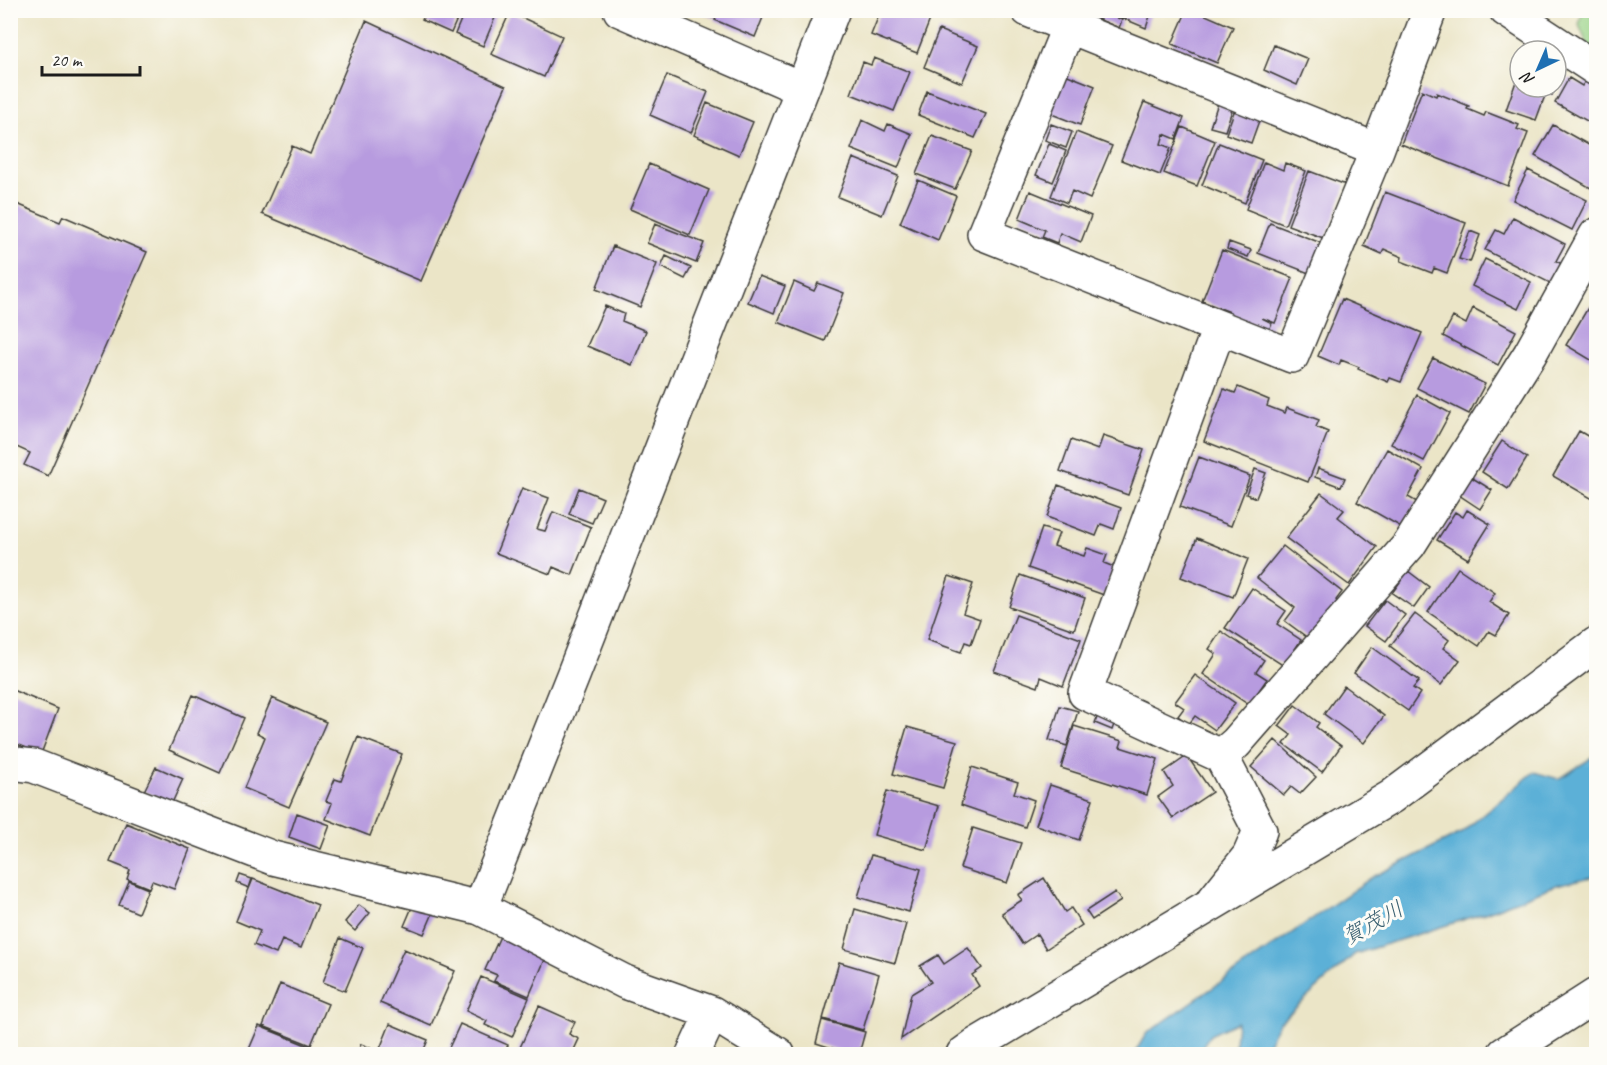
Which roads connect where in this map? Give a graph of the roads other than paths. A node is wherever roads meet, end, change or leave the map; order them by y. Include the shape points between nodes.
1 (620, 10) edge
2 (833, 10) edge
3 (1028, 10) edge
4 (1430, 10) edge
5 (1506, 10) edge
6 (1068, 26) junction
7 (1596, 69) edge
8 (802, 89) junction
9 (1377, 150) junction
10 (1596, 235) edge
11 (1219, 328) junction
12 (1596, 644) edge
13 (1221, 756) junction
14 (10, 763) edge
15 (1210, 905) junction
16 (480, 908) junction
17 (1596, 994) edge
18 (712, 1013) junction
19 (693, 1054) edge
20 (778, 1054) edge
21 (963, 1054) edge
22 (1504, 1054) edge

1 - 8 street
2 - 8 street
3 - 6 street
4 - 9 street
5 - 7 street
6 - 9 street
6 - 11 street via 984,234
8 - 16 street
9 - 11 street via 1292,356
10 - 13 street via 1530,354 1409,545
11 - 13 street via 1085,693
12 - 15 street via 1391,797
13 - 15 street via 1260,831 1249,856
14 - 16 street via 34,766 273,858
15 - 21 street
16 - 18 street via 625,982
17 - 22 street
18 - 19 street
18 - 20 street

